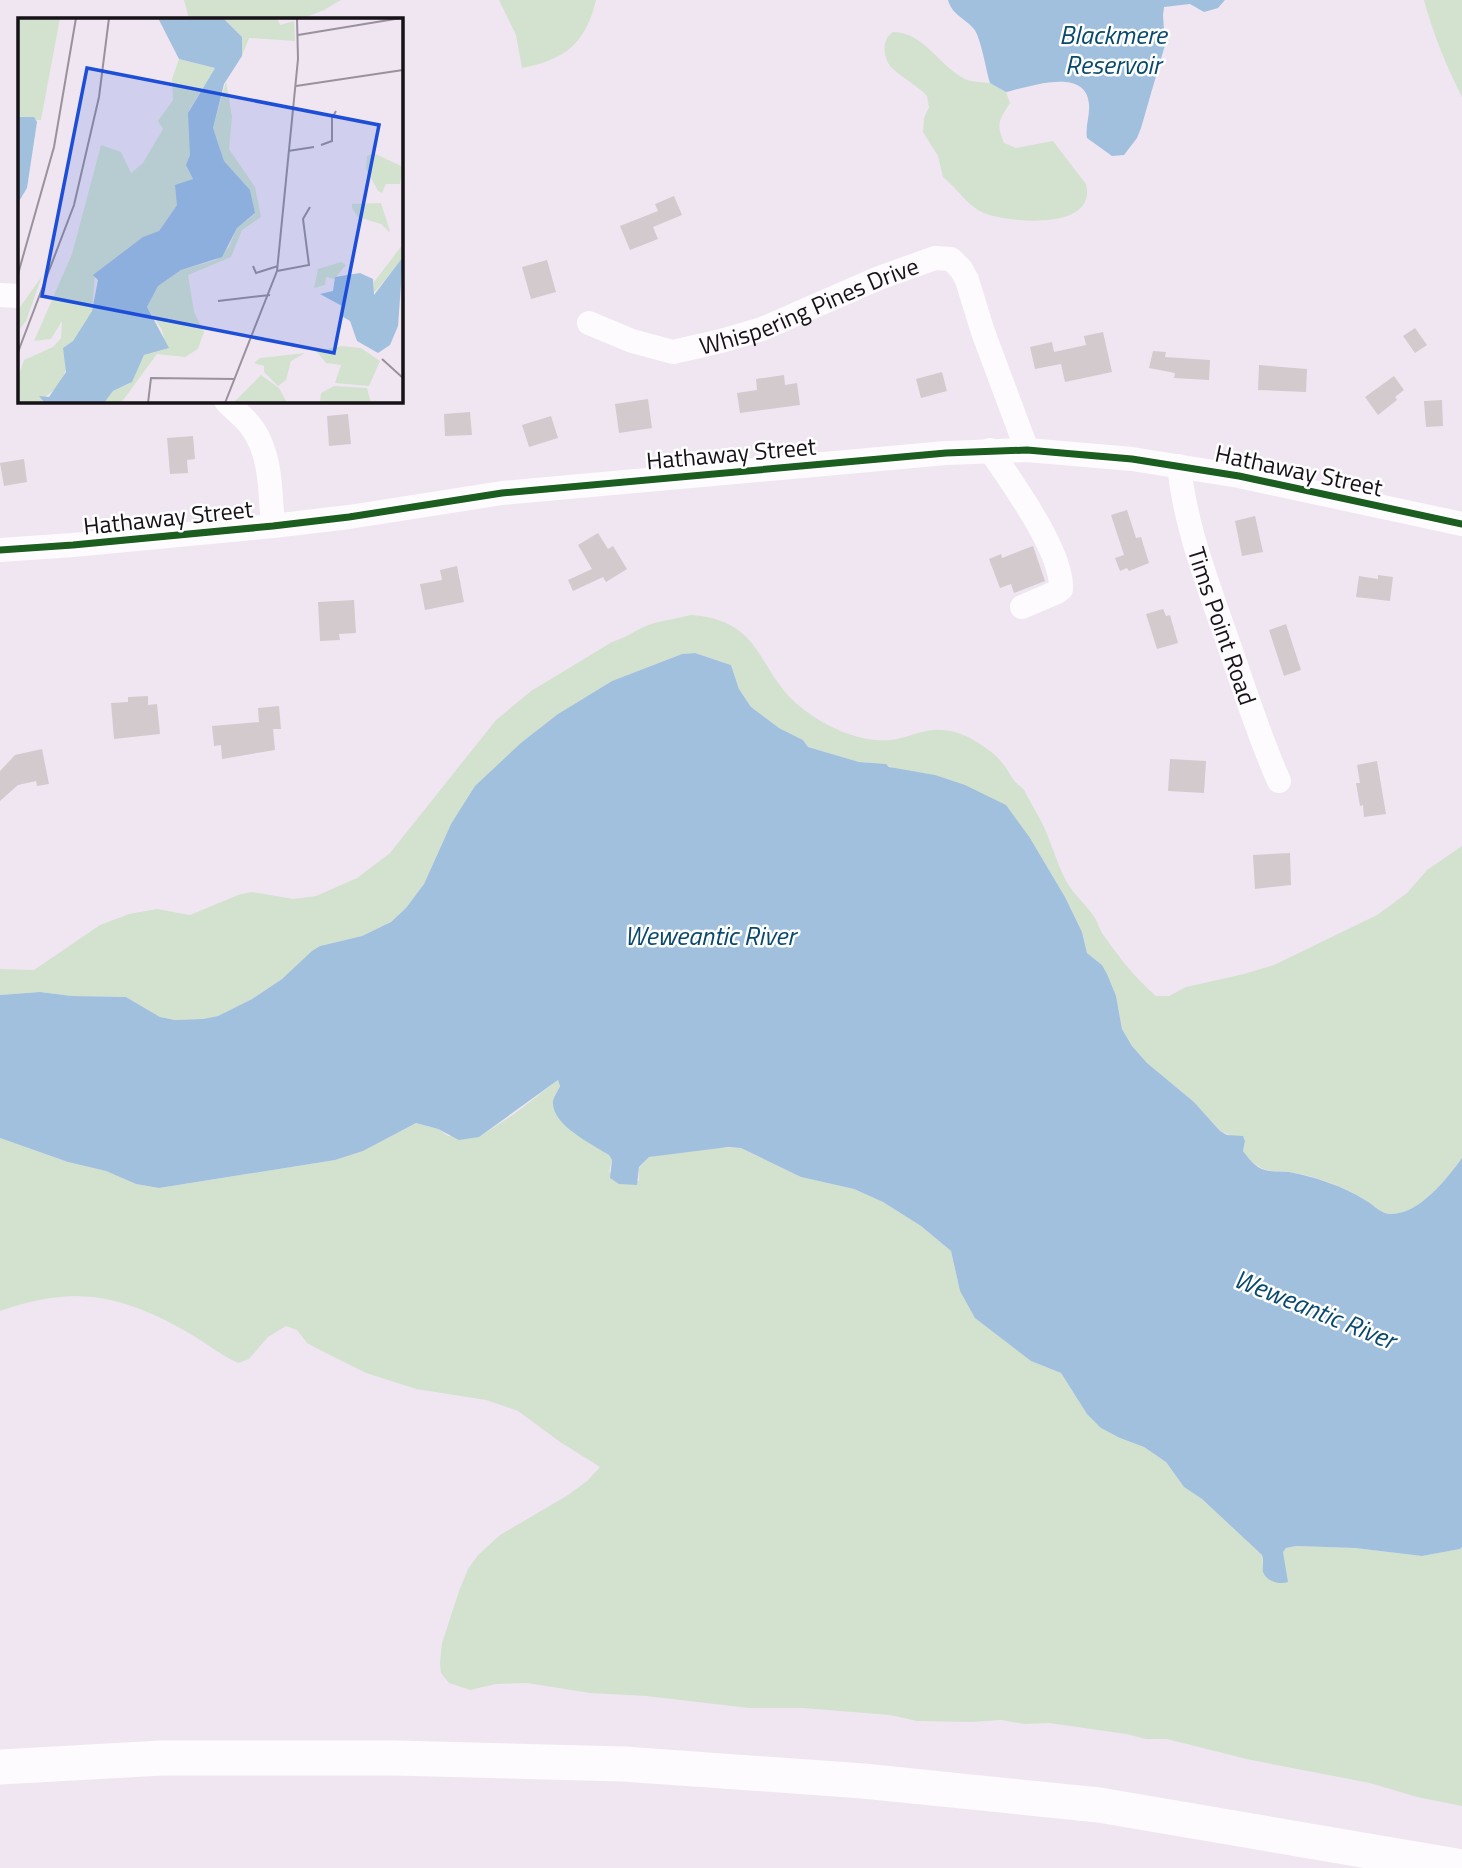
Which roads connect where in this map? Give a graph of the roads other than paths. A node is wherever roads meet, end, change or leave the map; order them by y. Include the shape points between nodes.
1 (0, 295) edge
2 (18, 296) edge
3 (589, 323) dead end
4 (227, 402) edge
5 (990, 450) junction
6 (1027, 450) junction
7 (1178, 466) junction
8 (1462, 524) edge
9 (273, 526) junction
10 (0, 550) edge
11 (1021, 607) dead end
12 (1279, 781) dead end
13 (0, 1767) edge
14 (1462, 1867) edge

1 - 2 street
3 - 6 street, Whispering Pines Drive via 673,352 762,329 879,278 935,258 951,259 967,280
4 - 9 street via 252,427 264,451
5 - 6 street, Hathaway Street
5 - 9 street, Hathaway Street via 503,493
5 - 11 street via 1035,518 1062,580 1057,592
6 - 7 street, Hathaway Street
7 - 8 street, Hathaway Street
7 - 12 street, Tims Point Road via 1183,503 1205,577
9 - 10 street, Hathaway Street
13 - 14 highway via 162,1758 624,1763 1099,1805

